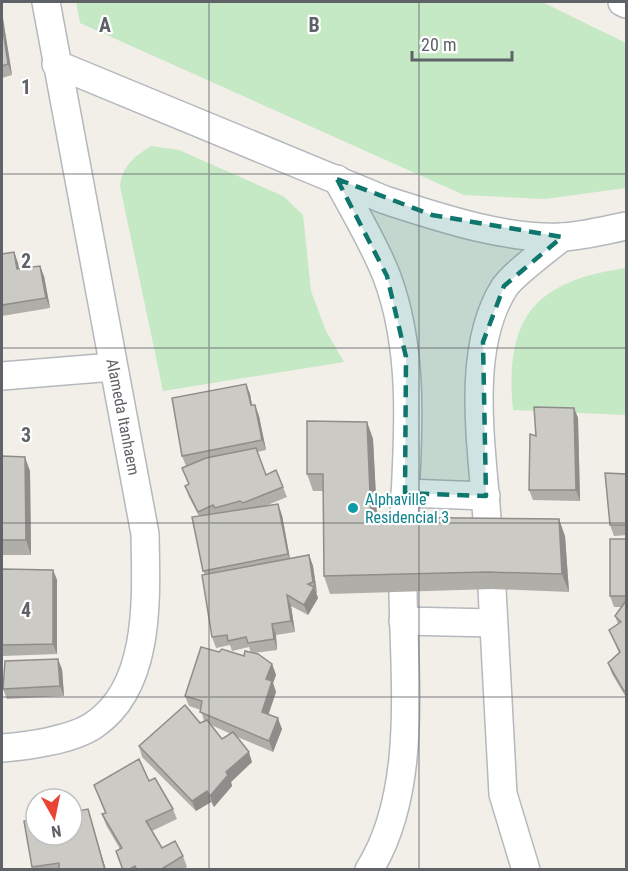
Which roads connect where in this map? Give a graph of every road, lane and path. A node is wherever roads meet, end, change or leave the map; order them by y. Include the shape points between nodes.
1 (46, 2) edge
2 (622, 2) edge
3 (627, 4) edge
4 (56, 64) junction
5 (337, 179) junction
6 (627, 226) edge
7 (562, 237) junction
8 (113, 367) junction
9 (2, 376) edge
10 (405, 493) junction
11 (486, 495) junction
12 (403, 535) edge
13 (488, 536) edge
14 (492, 589) edge
15 (403, 591) edge
16 (403, 621) junction
17 (494, 623) junction
18 (2, 748) edge
19 (369, 870) edge
20 (526, 870) edge

1 - 4 street, Alameda Itanhaem
2 - 3 street
4 - 5 street
4 - 8 street, Alameda Itanhaem
5 - 7 street via 432,215 525,234
5 - 10 street via 387,276 400,322 406,357
6 - 7 street
7 - 11 street via 504,286 483,342 481,424
8 - 9 street
8 - 18 street, Alameda Itanhaem via 145,534 146,609 137,660 116,706 93,726 41,744
10 - 11 street
10 - 12 street
11 - 13 street
14 - 17 street
15 - 16 street
16 - 17 street
16 - 19 street via 405,724 398,795
17 - 20 street via 503,794

